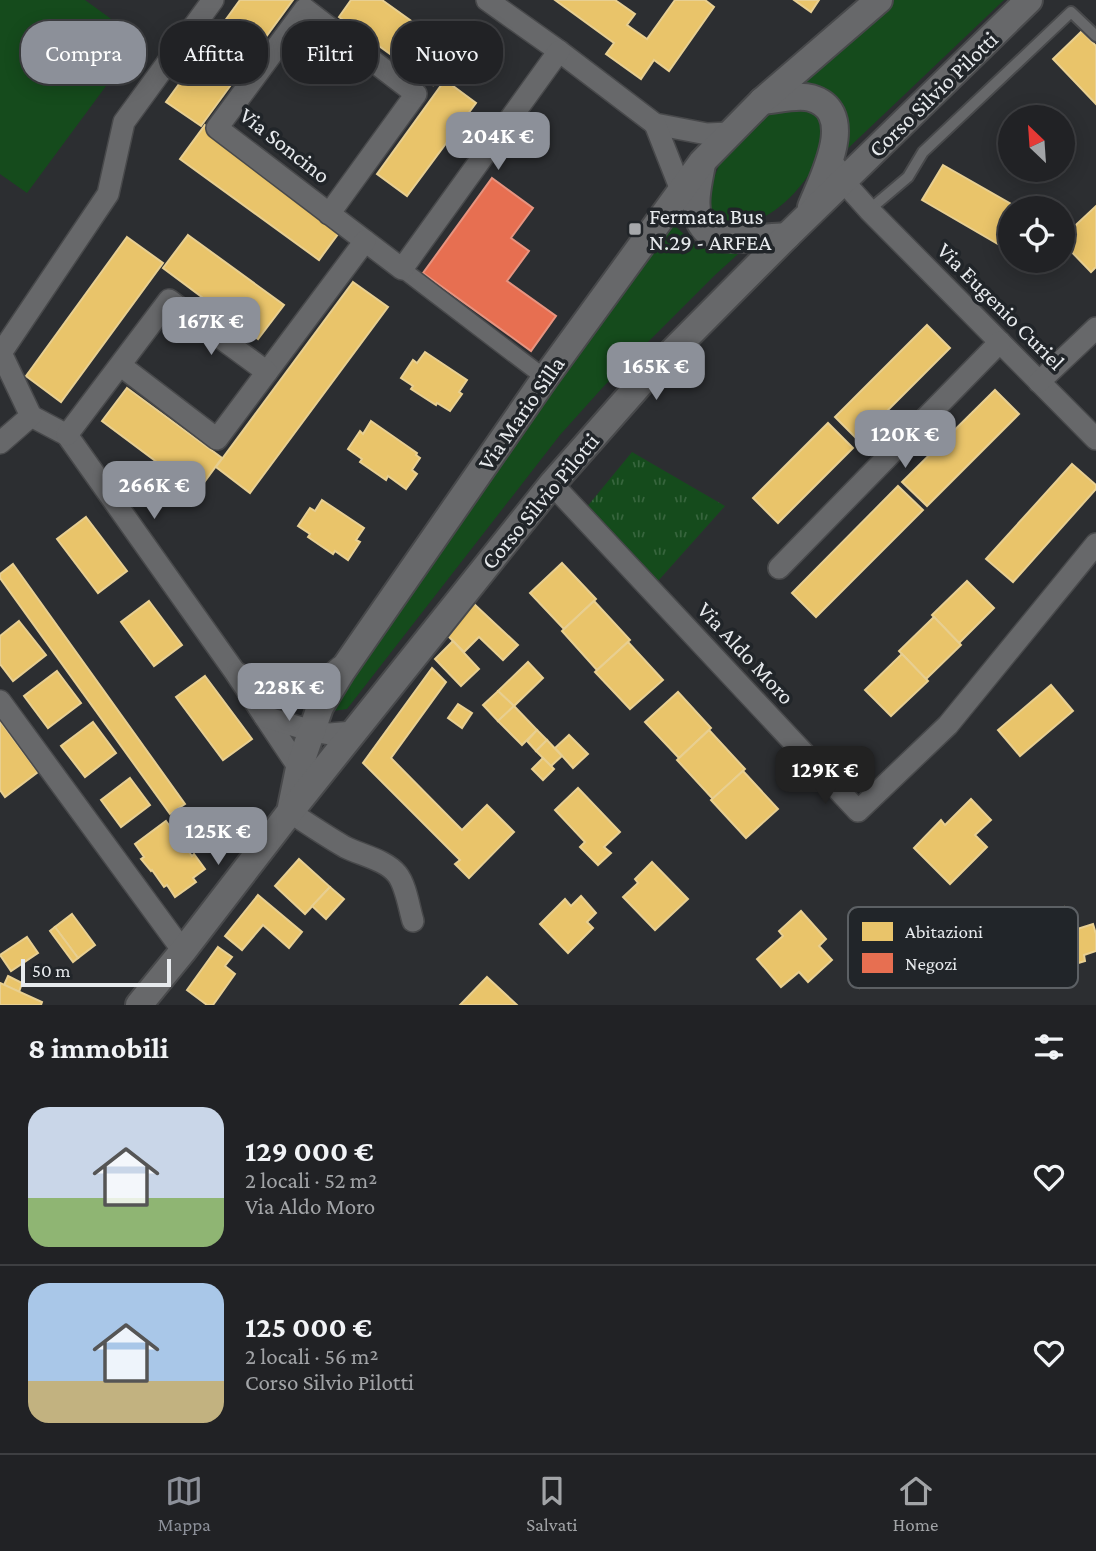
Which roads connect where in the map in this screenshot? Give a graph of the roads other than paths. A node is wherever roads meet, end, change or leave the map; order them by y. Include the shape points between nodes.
1 (213, 0) edge
2 (487, 0) edge
3 (879, 0) edge
4 (1029, 0) edge
5 (1096, 36) edge
6 (559, 51) junction
7 (762, 101) junction
8 (655, 124) junction
9 (729, 133) junction
10 (831, 154) junction
11 (702, 162) junction
12 (843, 181) junction
13 (681, 190) junction
14 (869, 211) junction
15 (329, 214) junction
16 (807, 215) junction
17 (787, 236) junction
18 (365, 241) junction
19 (402, 269) junction
20 (1096, 328) edge
21 (1000, 342) junction
22 (120, 365) junction
23 (267, 372) junction
24 (545, 378) junction
25 (1040, 382) junction
26 (31, 416) junction
27 (67, 435) junction
28 (1096, 439) edge
29 (0, 443) edge
30 (552, 484) junction
31 (1096, 544) edge
32 (779, 568) dead end
33 (350, 659) junction
34 (235, 672) junction
35 (0, 701) edge
36 (265, 717) junction
37 (312, 731) junction
38 (354, 732) junction
39 (299, 768) junction
40 (290, 812) junction
41 (413, 921) dead end
42 (183, 951) junction
43 (139, 1005) edge
44 (155, 1005) edge

1 - 26 street via 124,122 108,194 1,353
2 - 6 street
3 - 7 street, Via Mario Silla
4 - 12 street, Corso Silvio Pilotti
5 - 14 lane via 1071,12 923,152 908,177
6 - 8 street
6 - 19 street
7 - 9 street, Via Mario Silla
7 - 10 street via 801,97 825,106 836,129
8 - 9 street via 707,134
8 - 13 street
9 - 11 street, Via Mario Silla
10 - 12 street, Via Eugenio Curiel
10 - 16 street
11 - 13 street, Via Mario Silla
11 - 17 street via 698,219 713,236
12 - 14 street, Via Eugenio Curiel
12 - 16 street, Corso Silvio Pilotti
13 - 24 street, Via Mario Silla
14 - 21 street, Via Eugenio Curiel
15 - 15 street, Via Soncino via 416,94 305,9 217,128
15 - 18 street, Via Soncino
16 - 17 street, Corso Silvio Pilotti
17 - 30 street, Corso Silvio Pilotti via 640,384
18 - 19 street, Via Soncino
18 - 23 street
19 - 24 street, Via Soncino
20 - 25 street
21 - 25 street, Via Eugenio Curiel
21 - 32 street
22 - 23 street via 169,300
22 - 23 street via 218,439
22 - 27 street
24 - 33 street, Via Mario Silla
25 - 28 street, Via Eugenio Curiel
26 - 27 street
26 - 29 street
27 - 34 street
30 - 31 street, Via Aldo Moro via 858,811 948,725
30 - 38 street, Corso Silvio Pilotti
33 - 34 street via 315,687 295,692 271,690
33 - 37 street, Via Mario Silla via 320,707
34 - 36 street
35 - 42 street
36 - 37 street
36 - 39 street
37 - 38 street
37 - 39 street, Via Mario Silla
38 - 40 street, Corso Silvio Pilotti
39 - 40 street, Via Mario Silla
40 - 41 street via 396,872
40 - 42 street, Corso Silvio Pilotti
42 - 43 street, Corso Silvio Pilotti
42 - 44 street, Corso Silvio Pilotti

